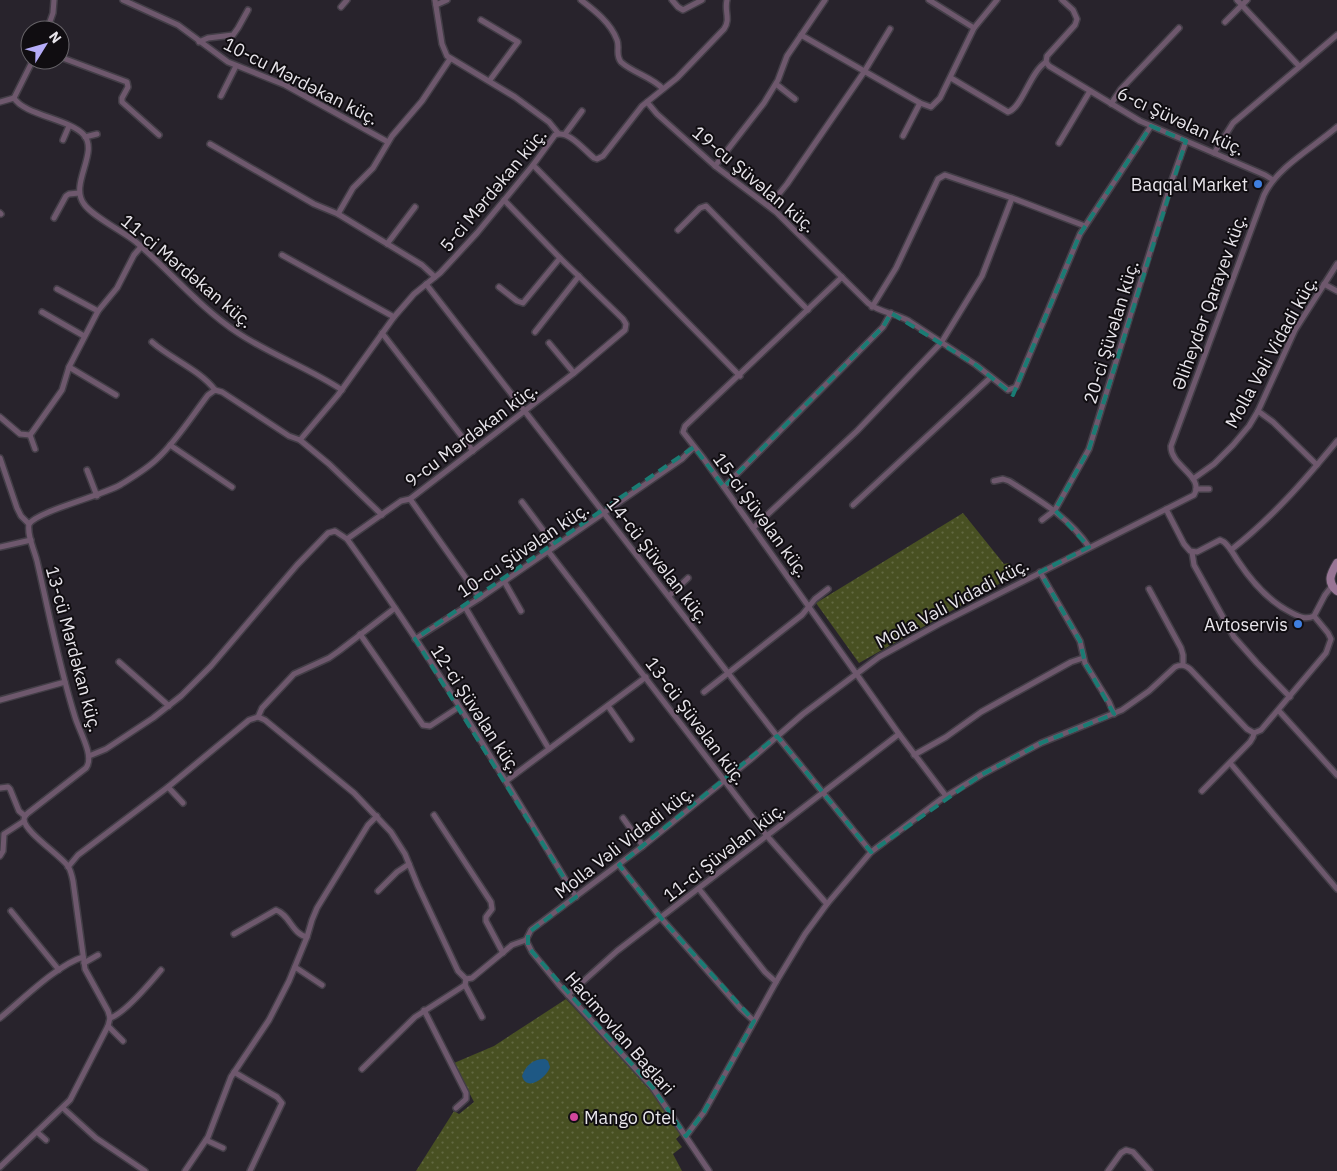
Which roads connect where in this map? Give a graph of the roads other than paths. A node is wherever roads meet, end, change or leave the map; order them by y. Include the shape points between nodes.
1 (54, 0) edge
2 (123, 0) edge
3 (347, 0) edge
4 (448, 0) edge
5 (581, 0) edge
6 (672, 0) edge
7 (702, 0) edge
8 (726, 0) edge
9 (825, 0) edge
10 (929, 0) edge
11 (997, 0) edge
12 (1062, 0) edge
13 (1237, 0) edge
14 (1247, 0) edge
15 (436, 3) edge
16 (1242, 5) junction
17 (341, 7) dead end
18 (248, 10) dead end
19 (51, 20) edge
20 (481, 20) dead end
21 (1224, 22) dead end
22 (974, 28) junction
23 (1179, 28) dead end
24 (890, 29) dead end
25 (801, 34) junction
26 (1337, 35) edge
27 (199, 42) junction
28 (450, 59) junction
29 (70, 61) edge
30 (1046, 62) junction
31 (236, 66) junction
32 (1299, 66) junction
33 (28, 70) edge
34 (864, 72) junction
35 (951, 78) junction
36 (490, 80) junction
37 (776, 84) junction
38 (663, 89) junction
39 (1090, 91) junction
40 (221, 96) dead end
41 (14, 98) junction
42 (795, 99) dead end
43 (0, 102) edge
44 (647, 102) junction
45 (920, 103) junction
46 (1111, 104) junction
47 (582, 111) dead end
48 (69, 126) junction
49 (1151, 126) junction
50 (1336, 130) edge
51 (97, 134) dead end
52 (558, 134) junction
53 (565, 134) junction
54 (159, 135) dead end
55 (85, 136) junction
56 (903, 136) dead end
57 (62, 140) dead end
58 (1186, 141) junction
59 (388, 142) junction
60 (1059, 143) dead end
61 (210, 144) dead end
62 (1214, 153) junction
63 (533, 165) junction
64 (715, 166) junction
65 (1273, 180) junction
66 (79, 193) junction
67 (1012, 198) junction
68 (504, 200) junction
69 (769, 206) junction
70 (415, 208) dead end
71 (338, 214) junction
72 (54, 218) dead end
73 (1085, 226) junction
74 (678, 230) dead end
75 (387, 244) junction
76 (141, 247) junction
77 (282, 255) dead end
78 (560, 258) junction
79 (1337, 264) edge
80 (579, 276) junction
81 (435, 277) junction
82 (842, 277) junction
83 (426, 284) junction
84 (1324, 284) junction
85 (499, 287) dead end
86 (57, 289) dead end
87 (1337, 291) edge
88 (872, 307) junction
89 (808, 310) junction
90 (98, 311) junction
91 (42, 312) dead end
92 (891, 313) junction
93 (394, 317) junction
94 (535, 332) dead end
95 (382, 333) junction
96 (84, 336) junction
97 (152, 342) dead end
98 (942, 342) junction
99 (549, 343) dead end
100 (69, 366) junction
101 (574, 373) junction
102 (740, 376) junction
103 (991, 377) junction
104 (215, 390) junction
105 (342, 390) junction
106 (116, 395) dead end
107 (525, 411) junction
108 (1258, 412) junction
109 (1, 421) edge
110 (30, 434) junction
111 (300, 440) junction
112 (1337, 441) edge
113 (170, 445) junction
114 (694, 447) junction
115 (34, 449) dead end
116 (473, 451) junction
117 (0, 458) edge
118 (1317, 466) junction
119 (87, 470) dead end
120 (1193, 479) junction
121 (994, 481) dead end
122 (232, 487) dead end
123 (724, 487) junction
124 (1196, 489) junction
125 (1209, 489) dead end
126 (97, 496) junction
127 (410, 500) junction
128 (522, 502) dead end
129 (853, 505) dead end
130 (1166, 509) junction
131 (1055, 510) junction
132 (603, 512) junction
133 (382, 515) junction
134 (1042, 520) dead end
135 (29, 524) junction
136 (753, 528) junction
137 (347, 539) junction
138 (31, 540) junction
139 (555, 546) junction
140 (0, 547) edge
141 (1089, 547) junction
142 (1231, 550) junction
143 (548, 551) junction
144 (1192, 552) junction
145 (1337, 563) edge
146 (1040, 572) junction
147 (688, 578) dead end
148 (504, 582) junction
149 (1334, 588) edge
150 (828, 589) dead end
151 (1149, 589) dead end
152 (669, 596) junction
153 (480, 598) junction
154 (809, 606) junction
155 (465, 607) junction
156 (395, 608) junction
157 (521, 611) dead end
158 (1314, 616) junction
159 (360, 634) junction
160 (416, 639) junction
161 (1334, 639) edge
162 (1083, 658) junction
163 (119, 662) dead end
164 (1183, 665) junction
165 (728, 672) junction
166 (857, 673) junction
167 (646, 677) junction
168 (65, 682) junction
169 (704, 692) dead end
170 (1290, 697) junction
171 (0, 700) edge
172 (169, 706) junction
173 (608, 706) junction
174 (459, 707) junction
175 (1279, 711) junction
176 (1114, 714) junction
177 (258, 716) junction
178 (1254, 733) junction
179 (899, 734) junction
180 (777, 736) junction
181 (631, 739) dead end
182 (549, 749) junction
183 (914, 755) junction
184 (90, 756) junction
185 (1230, 762) junction
186 (1337, 775) edge
187 (506, 781) junction
188 (725, 781) junction
189 (0, 788) edge
190 (168, 788) junction
191 (1202, 791) dead end
192 (822, 792) junction
193 (946, 796) junction
194 (183, 804) dead end
195 (434, 815) dead end
196 (377, 816) junction
197 (623, 818) dead end
198 (24, 819) junction
199 (767, 836) junction
200 (644, 846) junction
201 (871, 852) junction
202 (0, 856) edge
203 (409, 864) junction
204 (619, 865) junction
205 (68, 867) junction
206 (699, 889) junction
207 (1337, 889) edge
208 (378, 891) dead end
209 (576, 897) junction
210 (827, 904) junction
211 (11, 911) dead end
212 (660, 918) junction
213 (234, 934) dead end
214 (307, 938) junction
215 (526, 940) junction
216 (503, 953) junction
217 (98, 955) dead end
218 (83, 957) junction
219 (84, 963) junction
220 (295, 967) junction
221 (59, 970) junction
222 (161, 970) dead end
223 (465, 982) junction
224 (776, 982) junction
225 (322, 985) dead end
226 (568, 994) junction
227 (424, 1010) junction
228 (0, 1018) edge
229 (110, 1018) junction
230 (482, 1018) dead end
231 (754, 1021) junction
232 (108, 1026) junction
233 (123, 1041) dead end
234 (362, 1069) dead end
235 (234, 1072) junction
236 (63, 1108) junction
237 (456, 1108) dead end
238 (37, 1132) junction
239 (686, 1136) junction
240 (46, 1140) dead end
241 (206, 1140) junction
242 (223, 1148) dead end
243 (0, 1167) edge
244 (145, 1171) edge
245 (185, 1171) edge
246 (250, 1171) edge
247 (709, 1171) edge
248 (1108, 1171) edge
249 (1150, 1171) edge

1 - 19 street
2 - 27 street, 10-cu Mərdəkan küç. via 168,20
3 - 17 street
4 - 15 street
5 - 38 street via 614,34 620,61
6 - 7 street via 683,10
8 - 38 street, 5-ci Mərdəkan küç. via 728,20 724,29
9 - 25 street
10 - 22 street
11 - 22 street
12 - 30 street via 1076,13 1076,23 1047,56
13 - 16 street
14 - 16 street
15 - 28 street via 442,44
16 - 21 street
16 - 32 street
18 - 27 street via 233,35
20 - 36 street via 518,42
22 - 35 street
23 - 46 street via 1121,89
24 - 34 street
25 - 34 street
25 - 37 street via 787,56
26 - 32 street
27 - 31 street, 10-cu Mərdəkan küç.
28 - 36 street
28 - 59 street via 422,101
29 - 54 street via 127,82 122,102
30 - 35 street via 1036,70 1016,107 1008,112
30 - 39 street, 6-cı Şüvəlan küç.
31 - 40 street
31 - 59 street, 10-cu Mərdəkan küç. via 285,85
32 - 62 street via 1233,124
33 - 41 street
34 - 45 street
34 - 69 street
35 - 45 street via 934,105
36 - 52 street via 549,122
37 - 42 street
37 - 64 street
38 - 44 street, 5-ci Mərdəkan küç.
39 - 46 street, 6-cı Şüvəlan küç.
39 - 60 street
41 - 43 street
41 - 48 street via 22,106
44 - 53 street, 5-ci Mərdəkan küç. via 600,158 594,158
44 - 64 street, 19-cu Şüvəlan küç.
45 - 56 street
46 - 49 street, 6-cı Şüvəlan küç.
47 - 53 street
48 - 55 street
48 - 57 street
49 - 58 street, 6-cı Şüvəlan küç.
49 - 73 street, 19-cu Şüvəlan küç.
50 - 65 street, Əliheydər Qarayev küç.
51 - 55 street
52 - 53 street, 5-ci Mərdəkan küç.
52 - 63 street, 5-ci Mərdəkan küç.
55 - 66 street via 88,150
58 - 62 street, 6-cı Şüvəlan küç.
58 - 131 street, 20-ci Şüvəlan küç. via 1089,449
59 - 71 street via 373,168 353,188
61 - 71 street via 314,204
62 - 65 street, 6-cı Şüvəlan küç.
63 - 68 street, 5-ci Mərdəkan küç.
63 - 102 street
64 - 69 street, 19-cu Şüvəlan küç.
65 - 120 street, Əliheydər Qarayev küç. via 1241,254 1171,446 1172,456
66 - 72 street via 66,196
66 - 76 street, 11-ci Mərdəkan küç. via 88,209
67 - 73 street
67 - 88 street via 948,175 941,176 896,268
67 - 98 street via 982,276
68 - 78 street, 9-cu Mərdəkan küç.
68 - 81 street, 5-ci Mərdəkan küç.
69 - 82 street, 19-cu Şüvəlan küç.
70 - 75 street
71 - 75 street
73 - 103 street, 19-cu Şüvəlan küç. via 1016,387 1008,390
74 - 89 street via 706,206
75 - 81 street via 422,265
76 - 90 street via 117,288
76 - 105 street, 11-ci Mərdəkan küç. via 233,330
77 - 93 street
78 - 80 street, 9-cu Mərdəkan küç.
78 - 85 street via 523,302
79 - 84 street, Molla Vəli Vidadi küç.
80 - 94 street
80 - 101 street, 9-cu Mərdəkan küç. via 626,324 625,330
81 - 83 street, 5-ci Mərdəkan küç.
82 - 88 street, 19-cu Şüvəlan küç.
82 - 89 street, 15-ci Şüvəlan küç.
83 - 93 street, 5-ci Mərdəkan küç.
83 - 107 street, 14-cü Şüvəlan küç.
84 - 87 street
84 - 108 street, Molla Vəli Vidadi küç. via 1292,334
86 - 90 street
88 - 92 street, 19-cu Şüvəlan küç.
89 - 102 street, 15-ci Şüvəlan küç.
90 - 96 street
91 - 96 street
92 - 98 street, 19-cu Şüvəlan küç. via 909,320
92 - 123 street via 883,327
93 - 95 street, 5-ci Mərdəkan küç.
95 - 105 street, 5-ci Mərdəkan küç.
95 - 116 street
96 - 100 street
97 - 104 street
98 - 103 street, 19-cu Şüvəlan küç.
98 - 136 street via 857,431
99 - 101 street
100 - 106 street
100 - 110 street via 62,390
101 - 107 street, 9-cu Mərdəkan küç.
102 - 114 street, 15-ci Şüvəlan küç. via 683,429
103 - 129 street
104 - 111 street
104 - 113 street
105 - 111 street, 5-ci Mərdəkan küç.
107 - 116 street, 9-cu Mərdəkan küç.
107 - 132 street, 14-cü Şüvəlan küç.
108 - 118 street via 1274,422
108 - 120 street, Molla Vəli Vidadi küç. via 1233,445 1211,467
109 - 110 street via 20,434
110 - 115 street
111 - 133 street
112 - 118 street
113 - 122 street
113 - 126 street via 139,473
114 - 123 street, 15-ci Şüvəlan küç.
114 - 132 street, 10-cu Şüvəlan küç. via 682,459
116 - 127 street, 9-cu Mərdəkan küç.
117 - 135 street, 13-cü Mərdəkan küç. via 17,508
118 - 142 street via 1264,523
119 - 126 street
120 - 124 street
121 - 131 street via 1009,481
123 - 136 street, 15-ci Şüvəlan küç.
124 - 125 street
124 - 130 street, Molla Vəli Vidadi küç. via 1191,496
126 - 135 street via 37,516
127 - 133 street, 9-cu Mərdəkan küç. via 401,501
127 - 153 street
128 - 139 street
130 - 141 street, Molla Vəli Vidadi küç.
130 - 144 street via 1184,544
131 - 134 street, 20-ci Şüvəlan küç.
131 - 141 street
132 - 139 street, 10-cu Şüvəlan küç.
132 - 152 street, 14-cü Şüvəlan küç.
133 - 137 street, 9-cu Mərdəkan küç.
135 - 138 street, 13-cü Mərdəkan küç.
136 - 154 street, 15-ci Şüvəlan küç.
137 - 156 street, 12-ci Şüvəlan küç.
137 - 172 street via 335,531 328,533 200,677
138 - 140 street
138 - 168 street, 13-cü Mərdəkan küç.
139 - 143 street, 10-cu Şüvəlan küç.
141 - 146 street, Molla Vəli Vidadi küç.
142 - 144 street via 1220,540
142 - 158 street via 1271,600 1299,616 1308,619
143 - 148 street, 10-cu Şüvəlan küç.
143 - 167 street, 13-cü Şüvəlan küç.
144 - 170 street via 1194,565 1234,637
145 - 149 street via 1330,577
146 - 162 street via 1080,641
146 - 166 street, Molla Vəli Vidadi küç. via 898,646
147 - 152 street
148 - 153 street, 10-cu Şüvəlan küç.
148 - 157 street
149 - 158 street via 1323,598
150 - 154 street
151 - 164 street via 1181,648
152 - 165 street, 14-cü Şüvəlan küç.
153 - 155 street, 10-cu Şüvəlan küç.
154 - 165 street via 802,615
154 - 166 street, 15-ci Şüvəlan küç.
155 - 160 street, 10-cu Şüvəlan küç.
155 - 182 street
156 - 159 street
156 - 160 street, 12-ci Şüvəlan küç.
158 - 161 street
159 - 174 street via 423,725 430,726
159 - 177 street via 328,658 294,674
160 - 174 street, 12-ci Şüvəlan küç.
161 - 170 street
162 - 176 street
162 - 183 street via 981,712
163 - 172 street
164 - 176 street
164 - 178 street
165 - 169 street
165 - 180 street, 14-cü Şüvəlan küç.
166 - 179 street, 15-ci Şüvəlan küç.
166 - 180 street, Molla Vəli Vidadi küç.
167 - 173 street
167 - 188 street, 13-cü Şüvəlan küç.
168 - 171 street
168 - 184 street, 13-cü Mərdəkan küç.
170 - 175 street
172 - 184 street via 106,749
173 - 181 street
173 - 182 street
174 - 187 street, 12-ci Şüvəlan küç.
175 - 178 street via 1262,730
175 - 186 street
176 - 193 street via 1041,743
177 - 190 street via 251,718
177 - 196 street via 311,756
178 - 185 street via 1250,742
179 - 183 street, 15-ci Şüvəlan küç.
179 - 192 street, 11-ci Şüvəlan küç.
180 - 188 street, Molla Vəli Vidadi küç.
180 - 192 street, 14-cü Şüvəlan küç.
182 - 187 street
183 - 193 street, 15-ci Şüvəlan küç.
184 - 198 street, 13-cü Mərdəkan küç. via 86,768
185 - 191 street
185 - 207 street
187 - 209 street, 12-ci Şüvəlan küç.
188 - 199 street, 13-cü Şüvəlan küç.
188 - 200 street, Molla Vəli Vidadi küç.
189 - 198 street via 10,789
190 - 194 street
190 - 205 street via 78,855
192 - 199 street, 11-ci Şüvəlan küç.
192 - 201 street, 14-cü Şüvəlan küç.
193 - 201 street
195 - 216 street via 491,902 492,909 486,921
196 - 203 street via 397,839
196 - 214 street via 368,825 317,908
197 - 200 street
198 - 202 street, 13-cü Mərdəkan küç. via 4,834 4,852
198 - 205 street via 30,830
199 - 206 street, 11-ci Şüvəlan küç.
199 - 210 street, 13-cü Şüvəlan küç.
200 - 204 street, Molla Vəli Vidadi küç.
201 - 210 street
203 - 208 street
203 - 223 street
204 - 209 street, Molla Vəli Vidadi küç.
204 - 212 street
205 - 218 street
206 - 212 street, 11-ci Şüvəlan küç.
206 - 224 street
209 - 215 street, Molla Vəli Vidadi küç. via 532,930
210 - 224 street
211 - 221 street
212 - 226 street, 11-ci Şüvəlan küç.
212 - 231 street
213 - 214 street via 276,910 281,911 297,933
214 - 220 street
215 - 216 street, Molla Vəli Vidadi küç.
215 - 226 street, Hacimovlan Baglari via 532,952
216 - 223 street, Molla Vəli Vidadi küç.
217 - 219 street
218 - 219 street
218 - 221 street
219 - 229 street
220 - 225 street
220 - 235 street via 269,1020
221 - 228 street
222 - 229 street via 117,1015
223 - 227 street, Molla Vəli Vidadi küç.
223 - 230 street
224 - 231 street
226 - 239 street, Hacimovlan Baglari via 653,1088
227 - 234 street, Molla Vəli Vidadi küç.
227 - 237 street via 466,1093 466,1099
229 - 232 street
231 - 239 street via 699,1121
232 - 233 street
232 - 236 street via 76,1091
235 - 241 street
235 - 246 street via 277,1096 282,1103
236 - 238 street
236 - 244 street via 96,1138
238 - 240 street
238 - 243 street
239 - 247 street, Hacimovlan Baglari
241 - 242 street
241 - 245 street
248 - 249 street via 1126,1150 1133,1152

